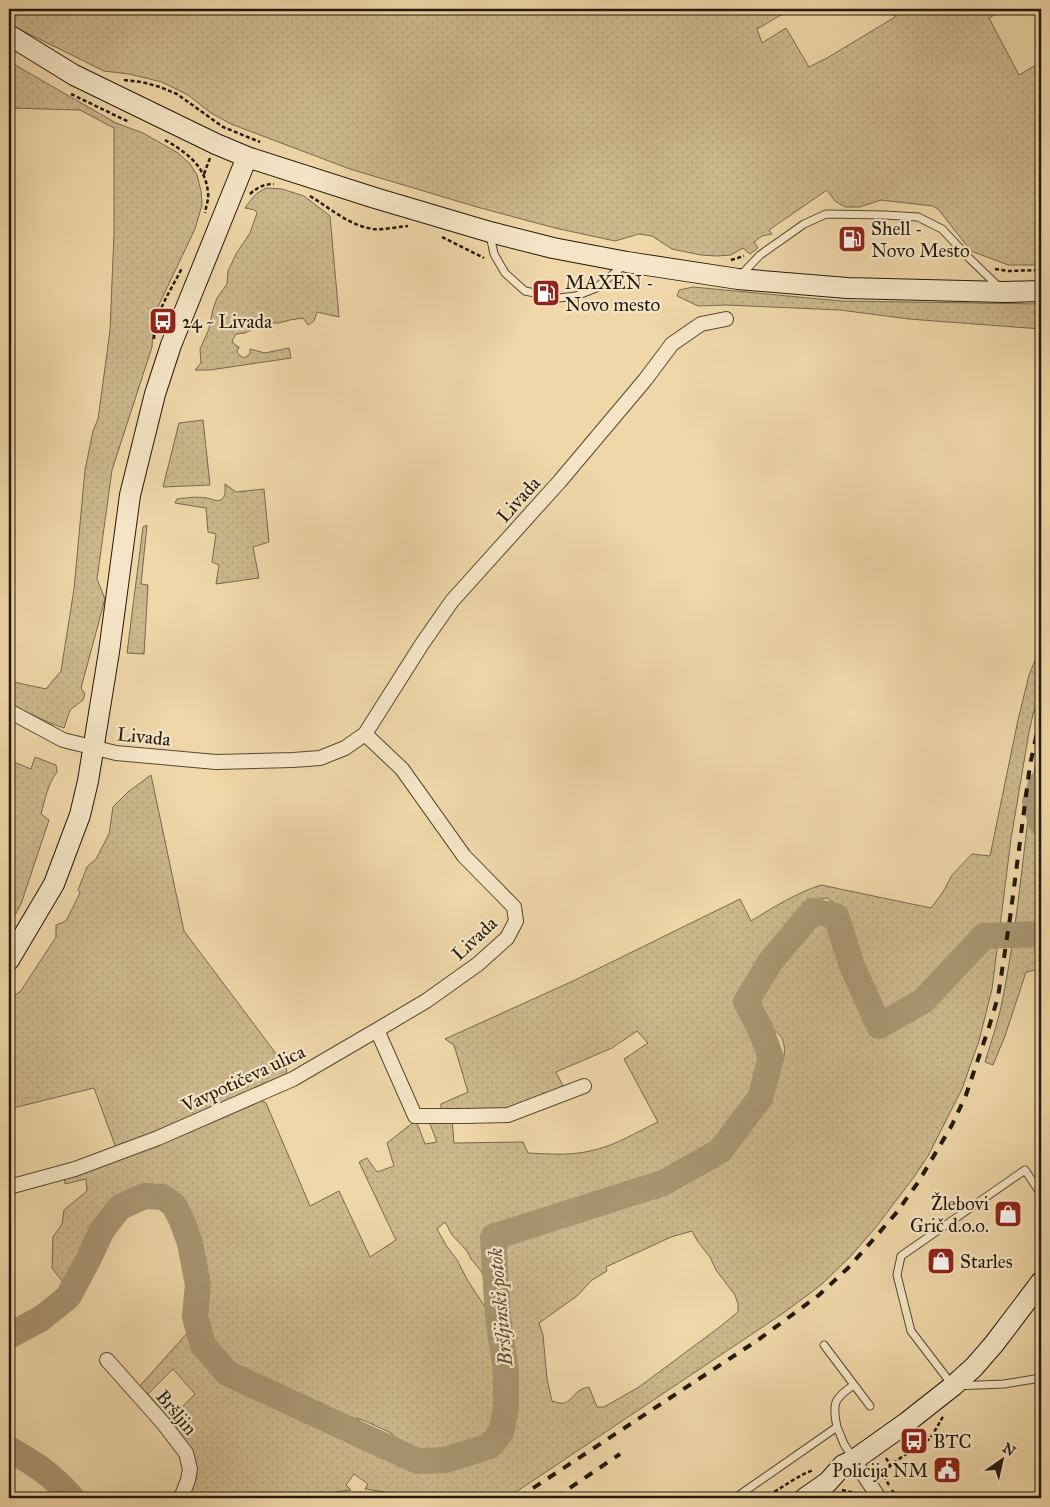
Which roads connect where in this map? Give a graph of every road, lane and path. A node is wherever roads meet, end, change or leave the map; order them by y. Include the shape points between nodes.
1 (9, 35) edge
2 (223, 126) dead end
3 (266, 144) dead end
4 (247, 156) junction
5 (204, 174) dead end
6 (278, 184) dead end
7 (305, 193) dead end
8 (249, 196) dead end
9 (204, 216) dead end
10 (413, 226) dead end
11 (490, 232) junction
12 (439, 236) dead end
13 (743, 256) dead end
14 (485, 258) dead end
15 (726, 261) dead end
16 (186, 262) dead end
17 (627, 262) junction
18 (992, 268) dead end
19 (1041, 270) edge
20 (738, 279) junction
21 (1041, 291) edge
22 (1004, 292) junction
23 (726, 319) dead end
24 (155, 327) dead end
25 (9, 711) edge
26 (365, 734) junction
27 (93, 747) junction
28 (9, 960) edge
29 (377, 1030) junction
30 (584, 1086) dead end
31 (9, 1187) edge
32 (1041, 1194) edge
33 (1041, 1282) edge
34 (824, 1345) dead end
35 (107, 1360) dead end
36 (1041, 1378) edge
37 (854, 1385) junction
38 (953, 1386) junction
39 (870, 1406) dead end
40 (946, 1414) dead end
41 (837, 1427) junction
42 (854, 1460) junction
43 (819, 1468) dead end
44 (835, 1492) dead end
45 (181, 1498) edge
46 (735, 1498) edge
47 (763, 1498) edge
48 (805, 1498) edge
49 (861, 1498) edge
50 (879, 1498) edge
51 (897, 1498) edge

1 - 4 street via 74,75
2 - 3 path
4 - 11 street
4 - 27 street via 171,345 155,394 130,495
5 - 9 path via 208,194
6 - 8 path via 266,184
7 - 10 path via 349,221 373,229
11 - 17 street
11 - 17 lane via 494,254 505,273 525,291 560,298 576,296 596,288
12 - 14 path
13 - 15 path
16 - 24 path via 166,297
17 - 20 street
18 - 19 path
20 - 22 street via 847,288
20 - 22 lane via 760,255 804,224 826,214 885,215 918,217 942,229
21 - 22 street
23 - 26 street, Livada via 701,324 672,344 560,481 452,601
25 - 27 street, Livada via 63,740
26 - 27 street, Livada via 345,748 320,758 293,760 216,762 116,753
26 - 29 street, Livada via 402,769 464,856 514,907 516,922 507,938 478,964 426,1001
27 - 28 street via 80,814 54,884
29 - 30 street via 415,1116 508,1115
29 - 31 street, Vavpotičeva ulica via 293,1079 166,1134 74,1169
32 - 38 lane via 1025,1170 902,1256 897,1275 911,1331
33 - 38 street via 994,1344
34 - 37 lane
35 - 45 street, Bršljin via 186,1453 190,1469
36 - 38 lane via 1004,1384
37 - 39 lane
37 - 41 lane via 840,1394 835,1403
38 - 42 street
40 - 51 path via 929,1438 886,1471 886,1481
41 - 42 lane
41 - 46 lane
42 - 48 street via 843,1465 828,1482
42 - 50 street
43 - 47 path
44 - 49 path via 847,1490

